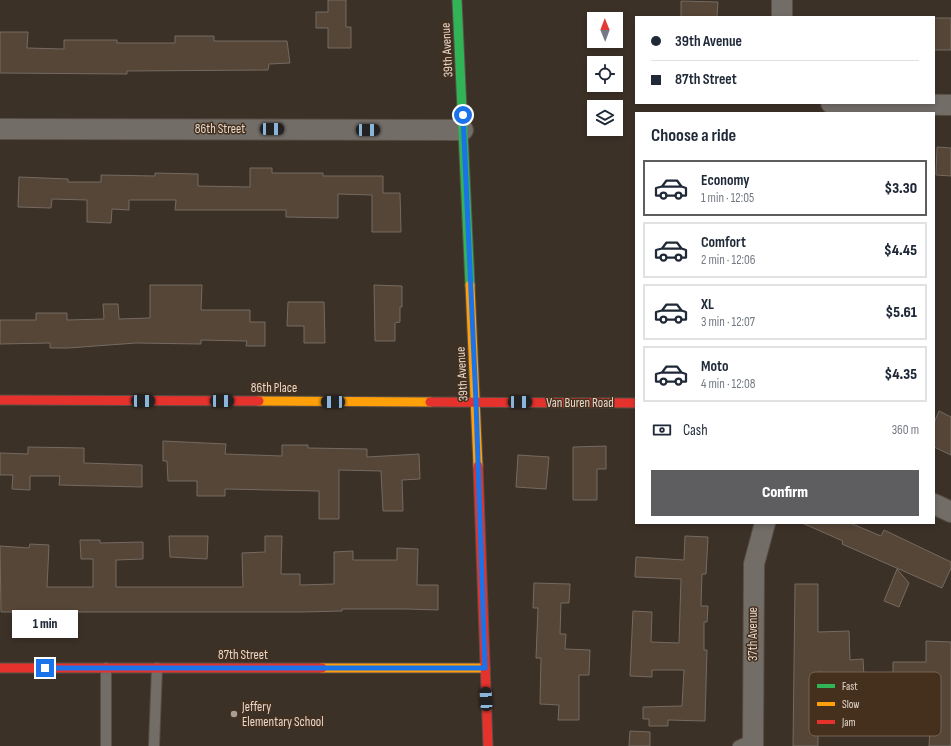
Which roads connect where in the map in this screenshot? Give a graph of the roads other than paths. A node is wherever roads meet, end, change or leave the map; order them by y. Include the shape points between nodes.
1 (457, 0) edge
2 (782, 0) edge
3 (782, 16) edge
4 (891, 104) edge
5 (951, 105) edge
6 (0, 129) edge
7 (463, 130) junction
8 (0, 400) edge
9 (476, 402) junction
10 (635, 403) edge
11 (935, 504) edge
12 (951, 512) edge
13 (765, 524) edge
14 (0, 668) edge
15 (106, 668) junction
16 (157, 668) junction
17 (485, 668) junction
18 (748, 744) edge
19 (106, 746) edge
20 (154, 746) edge
21 (488, 746) edge

1 - 7 street, 39th Avenue
2 - 3 street
4 - 5 street
6 - 7 street, 86th Street
7 - 9 street, 39th Avenue
8 - 9 street, 86th Place
9 - 10 street, Van Buren Road
9 - 17 street, 39th Avenue
11 - 12 street
13 - 18 street, 37th Avenue via 754,564
14 - 15 street, 87th Street
15 - 16 street, 87th Street
15 - 19 lane
16 - 17 street, 87th Street
16 - 20 lane
17 - 21 street, 39th Avenue

